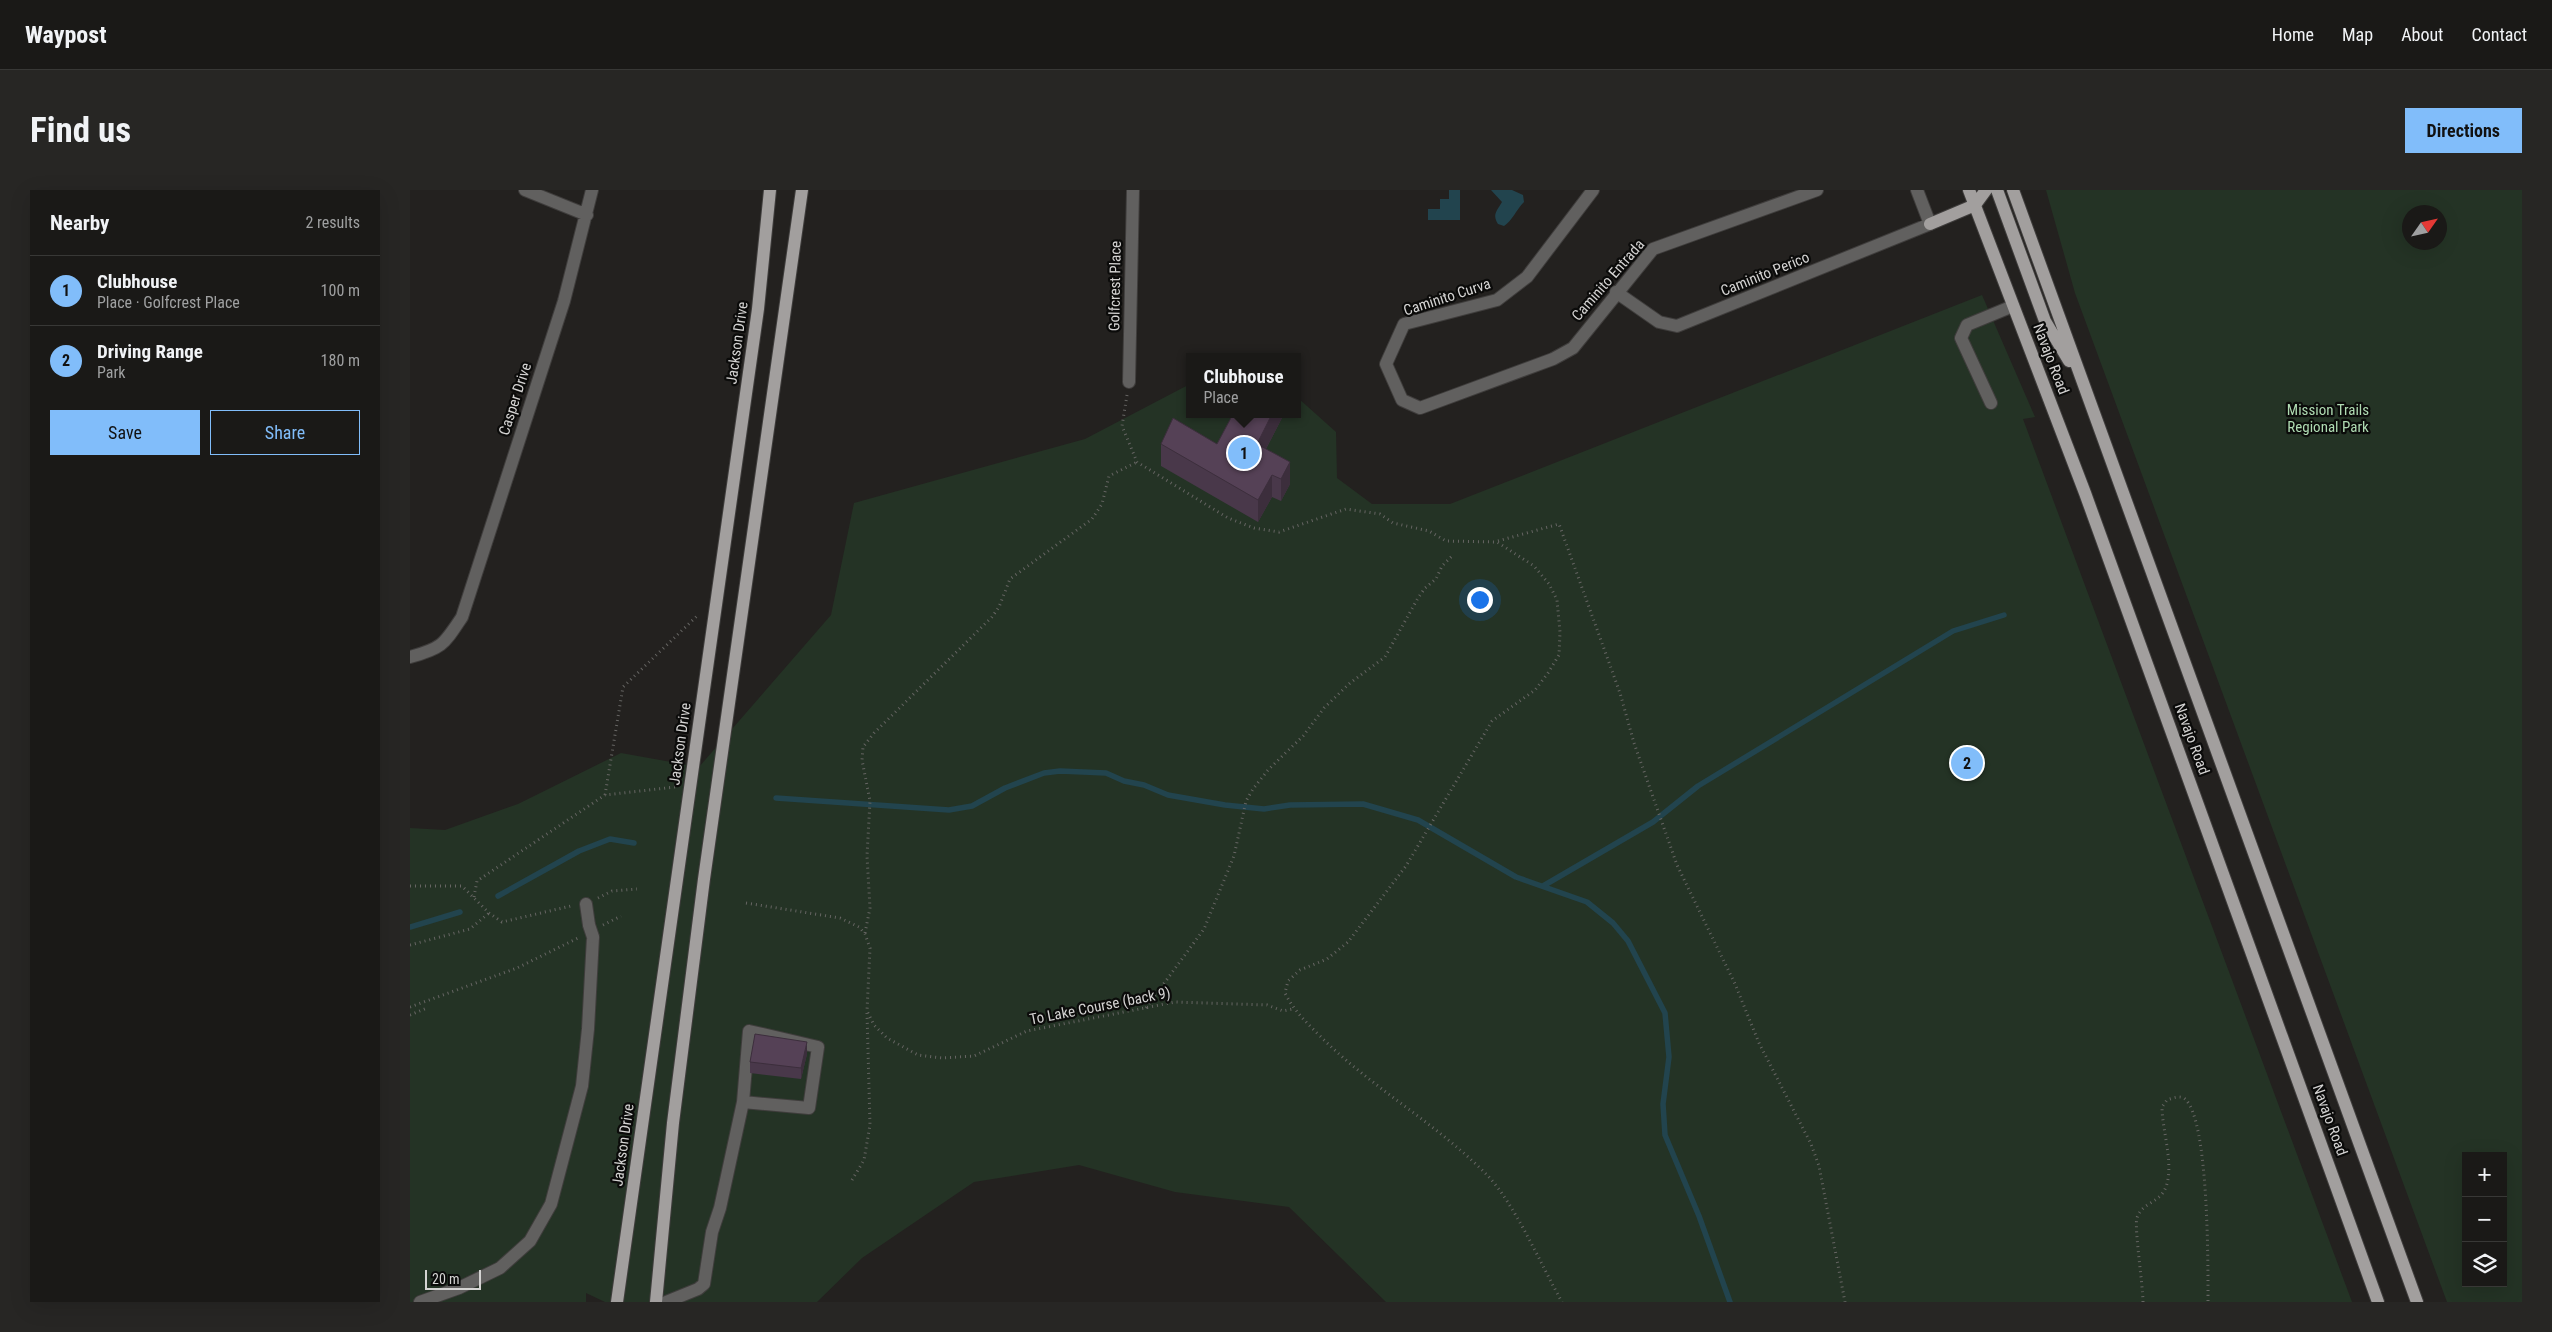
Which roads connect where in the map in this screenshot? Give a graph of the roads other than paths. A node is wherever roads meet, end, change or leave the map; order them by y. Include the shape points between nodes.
1 (525, 190) edge
2 (592, 190) edge
3 (770, 190) edge
4 (802, 190) edge
5 (1133, 190) edge
6 (1593, 190) edge
7 (1817, 190) edge
8 (1917, 190) edge
9 (1969, 190) edge
10 (1986, 190) edge
11 (1998, 190) edge
12 (2013, 190) edge
13 (1975, 204) junction
14 (587, 215) junction
15 (1930, 224) junction
16 (1616, 292) junction
17 (2013, 306) junction
18 (1129, 382) road end
19 (2084, 387) junction
20 (1991, 403) dead end
21 (1432, 404) joint
22 (410, 657) edge
23 (586, 904) road end
24 (743, 1102) junction
25 (420, 1302) edge
26 (617, 1302) edge
27 (656, 1302) edge
28 (666, 1302) edge
29 (2378, 1302) edge
30 (2416, 1302) edge

1 - 14 street
2 - 14 street, Casper Drive
3 - 26 main road, Jackson Drive via 758,309
4 - 27 main road via 703,889 673,1123
5 - 18 street, Golfcrest Place
6 - 21 street, Caminito Curva via 1527,276 1496,300 1404,324 1386,364 1402,400 1420,408
7 - 16 street, Caminito Entrada via 1652,249
8 - 15 street
9 - 13 main road, Navajo Road
10 - 13 main road
11 - 19 main road via 2045,321
12 - 19 main road, Navajo Road
13 - 15 main road
13 - 17 main road, Navajo Road
14 - 22 street, Casper Drive via 564,301 462,617 444,643 434,651
15 - 16 street, Caminito Perico via 1677,326 1658,322
16 - 21 street, Caminito Entrada via 1573,348 1553,359
17 - 20 street via 1967,325 1961,338
17 - 29 main road, Navajo Road via 2085,494
19 - 30 main road, Navajo Road
23 - 25 street via 591,931 588,1029 582,1086 551,1204 530,1241 500,1268
24 - 24 street via 750,1031 818,1047 809,1108
24 - 28 street via 712,1232 704,1284

